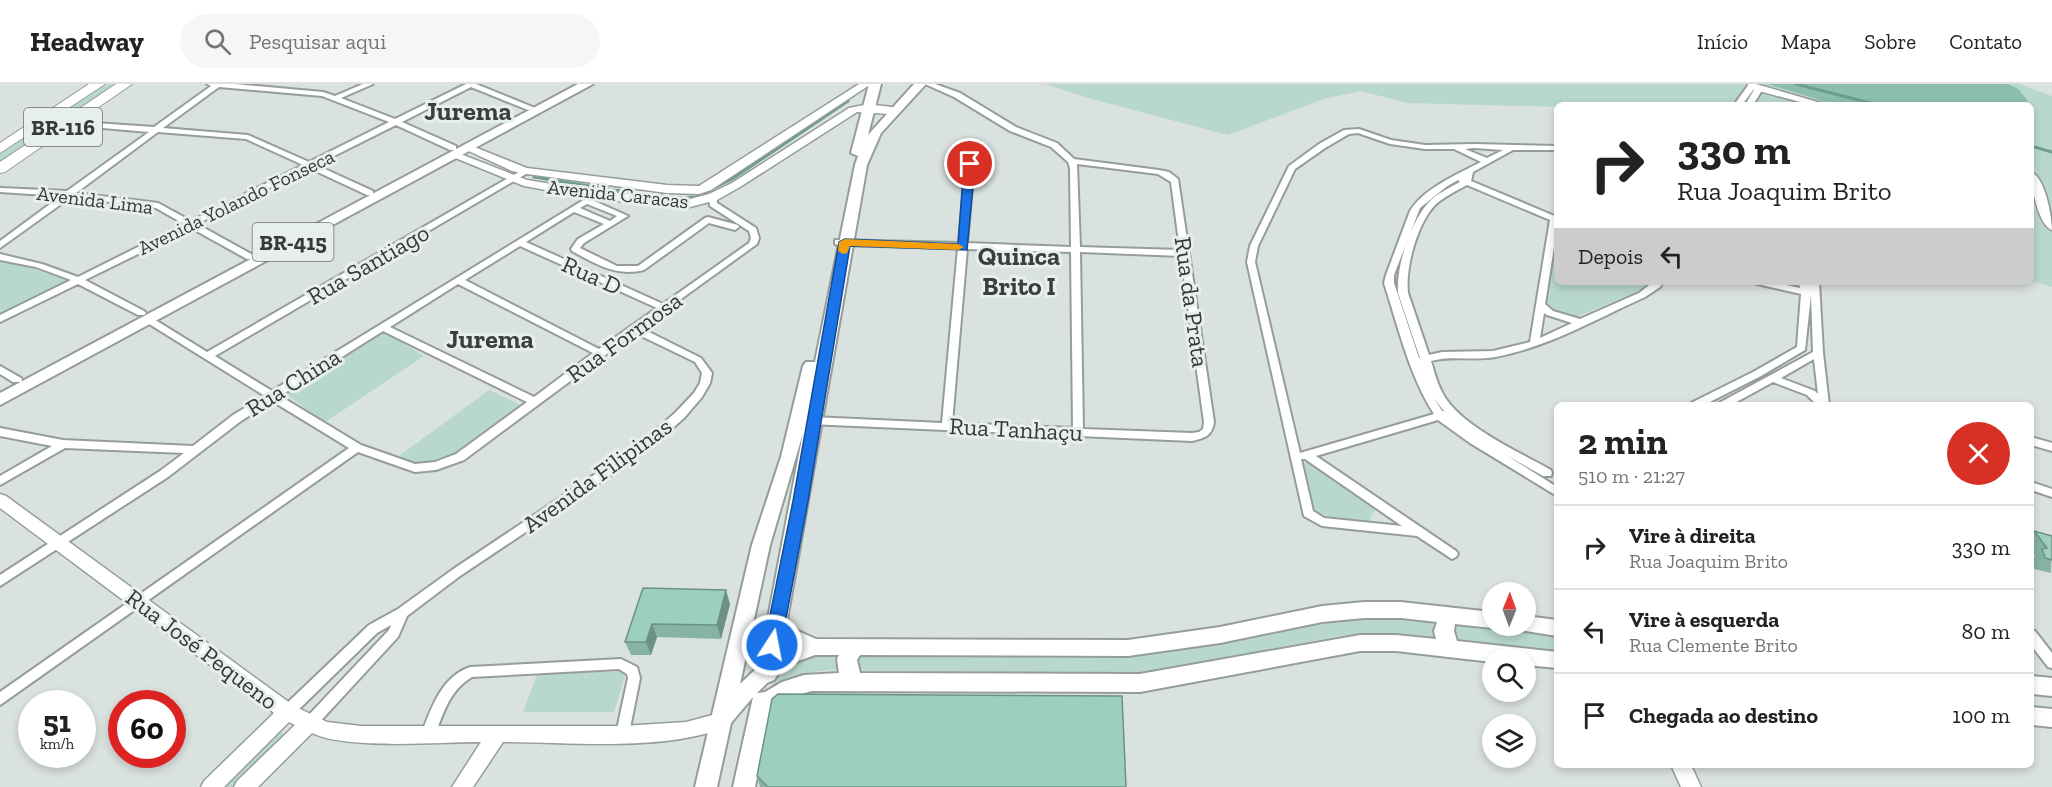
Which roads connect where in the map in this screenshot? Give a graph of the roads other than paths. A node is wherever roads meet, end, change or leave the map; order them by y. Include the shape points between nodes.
1 (98, 84) edge
2 (125, 84) edge
3 (210, 84) edge
4 (217, 84) edge
5 (369, 84) edge
6 (471, 84) edge
7 (574, 84) edge
8 (587, 84) edge
9 (866, 84) edge
10 (875, 84) edge
11 (920, 84) edge
12 (929, 84) edge
13 (1756, 85) edge
14 (307, 87) edge
15 (336, 98) junction
16 (1741, 102) edge
17 (1750, 102) edge
18 (1813, 102) edge
19 (869, 107) junction
20 (531, 108) junction
21 (896, 110) junction
22 (396, 122) junction
23 (68, 123) junction
24 (155, 130) junction
25 (1454, 147) junction
26 (468, 148) junction
27 (1512, 148) junction
28 (1554, 148) edge
29 (0, 149) edge
30 (454, 152) junction
31 (1072, 161) junction
32 (1486, 161) junction
33 (970, 164) dead end
34 (311, 165) junction
35 (0, 169) edge
36 (528, 171) junction
37 (1468, 177) junction
38 (513, 180) junction
39 (2034, 182) edge
40 (0, 190) edge
41 (68, 194) junction
42 (370, 194) junction
43 (713, 197) junction
44 (591, 198) junction
45 (574, 209) junction
46 (1554, 219) edge
47 (611, 224) junction
48 (190, 225) junction
49 (2052, 226) edge
50 (735, 227) dead end
51 (1554, 231) edge
52 (519, 242) junction
53 (841, 242) junction
54 (0, 245) edge
55 (963, 247) junction
56 (1075, 250) junction
57 (1184, 253) junction
58 (0, 257) edge
59 (250, 257) junction
60 (80, 279) junction
61 (457, 280) junction
62 (1655, 285) edge
63 (1778, 285) edge
64 (1808, 290) edge
65 (1540, 305) junction
66 (664, 308) junction
67 (145, 316) junction
68 (0, 319) edge
69 (1582, 323) junction
70 (382, 327) junction
71 (635, 329) junction
72 (1534, 344) junction
73 (600, 353) junction
74 (1818, 353) junction
75 (207, 356) junction
76 (1426, 360) junction
77 (1415, 362) junction
78 (0, 369) edge
79 (1757, 374) junction
80 (1774, 378) junction
81 (17, 380) junction
82 (0, 389) edge
83 (272, 395) junction
84 (0, 400) edge
85 (536, 402) junction
86 (1701, 402) edge
87 (1729, 402) edge
88 (1820, 402) edge
89 (1823, 402) edge
90 (1446, 414) junction
91 (813, 421) junction
92 (1209, 422) joint
93 (947, 425) junction
94 (0, 432) edge
95 (1078, 432) junction
96 (2034, 442) edge
97 (63, 444) junction
98 (2052, 447) edge
99 (357, 448) junction
100 (196, 450) junction
101 (1301, 456) junction
102 (1549, 475) edge
103 (0, 481) edge
104 (2034, 487) edge
105 (1554, 489) edge
106 (2052, 493) edge
107 (0, 500) edge
108 (775, 501) junction
109 (800, 501) junction
110 (1420, 532) junction
111 (59, 544) junction
112 (1452, 554) dead end
113 (0, 581) edge
114 (139, 601) junction
115 (402, 613) junction
116 (1450, 615) junction
117 (1482, 619) edge
118 (777, 623) junction
119 (1536, 625) edge
120 (1554, 628) edge
121 (2034, 639) edge
122 (815, 647) junction
123 (855, 647) junction
124 (1450, 648) junction
125 (1554, 660) edge
126 (2052, 663) edge
127 (768, 668) junction
128 (854, 681) junction
129 (2034, 685) edge
130 (2052, 687) edge
131 (0, 699) edge
132 (760, 711) junction
133 (287, 712) junction
134 (720, 721) junction
135 (310, 723) junction
136 (623, 734) junction
137 (428, 735) junction
138 (497, 735) junction
139 (1682, 768) edge
140 (211, 787) edge
141 (244, 787) edge
142 (462, 787) edge
143 (706, 787) edge
144 (744, 787) edge
145 (1691, 787) edge

1 - 29 highway, BR-116
2 - 23 highway, BR-116
3 - 4 street
4 - 14 street via 289,90
4 - 24 street
5 - 15 street
6 - 20 street
6 - 22 street, Avenida Yolando Fonseca
7 - 20 main road
8 - 26 main road, BR-415
9 - 36 street, Avenida Caracas via 699,190
10 - 19 main road
11 - 21 main road
12 - 31 street via 957,95 1013,129 1054,145
13 - 16 street
13 - 17 street
13 - 18 street
14 - 15 street
15 - 22 street
19 - 21 street via 881,112
19 - 43 street, Avenida Caracas via 853,110
19 - 53 main road
20 - 30 main road
21 - 53 main road via 867,147
22 - 30 street
22 - 34 street, Avenida Yolando Fonseca
23 - 24 street
23 - 35 highway, BR-116
24 - 34 street via 248,137
24 - 41 street
25 - 27 street
25 - 32 street
25 - 101 street via 1405,145 1359,131 1347,132 1293,168 1284,181 1254,246 1251,262
26 - 30 main road, BR-415
26 - 36 street, Avenida Caracas
27 - 28 street
27 - 32 street
30 - 38 street, Avenida Caracas
30 - 42 main road
30 - 67 main road, BR-415
31 - 56 street
31 - 57 street, Rua da Prata via 1159,172 1175,181
32 - 37 street
33 - 55 street
34 - 42 street
34 - 48 street, Avenida Yolando Fonseca
36 - 38 street, Rua Santiago
37 - 46 street
37 - 76 street via 1423,217 1402,277 1403,293
37 - 77 street via 1456,177 1417,206 1390,275 1389,283
38 - 44 street, Avenida Caracas
38 - 75 street, Rua Santiago
39 - 49 street
40 - 41 street, Avenida Lima
41 - 48 street, Avenida Lima via 158,206
41 - 54 street
42 - 59 main road
43 - 44 street, Avenida Caracas via 690,203
43 - 66 street, Rua Formosa via 713,204 753,230 753,244
44 - 45 street, Rua China
44 - 47 street via 624,216
45 - 47 street
45 - 52 street, Rua China
47 - 50 street via 581,241 575,249 619,271 630,272 701,223 715,220
48 - 59 street, Avenida Lima
48 - 60 street, Avenida Yolando Fonseca
51 - 65 street
52 - 61 street, Rua China
52 - 66 street, Rua D
53 - 55 street
53 - 91 main road
53 - 108 main road via 799,421
55 - 56 street
55 - 93 street
56 - 57 street
56 - 95 street
57 - 92 street, Rua da Prata
58 - 60 street via 32,262
59 - 67 main road
60 - 67 street
60 - 68 street, Avenida Yolando Fonseca
61 - 70 street, Rua China
61 - 73 street
62 - 69 street via 1649,292
63 - 64 street
64 - 74 street
64 - 79 street via 1802,348
65 - 69 street via 1550,313
65 - 72 street
66 - 71 street, Rua Formosa
67 - 75 street
67 - 81 main road
67 - 84 main road, BR-415
69 - 72 street
70 - 83 street, Rua China
70 - 85 street
71 - 73 street, Rua Formosa
71 - 115 street, Avenida Filipinas via 698,360 707,374 698,395 680,415 622,462
72 - 76 street via 1493,354 1442,355
73 - 85 street, Rua Formosa
74 - 80 street
74 - 89 street
75 - 83 street
76 - 77 street
76 - 90 street
77 - 90 street via 1431,402
78 - 81 street
79 - 80 street
79 - 86 street
80 - 87 street
80 - 88 street via 1811,393
81 - 82 main road
83 - 99 street
83 - 100 street, Rua China
85 - 99 street, Rua Formosa via 460,457 436,466 415,468
90 - 101 street
90 - 102 street via 1474,440
91 - 93 street, Rua Tanhaçu
91 - 109 main road
92 - 95 street, Rua Tanhaçu via 1208,430 1192,437
93 - 95 street, Rua Tanhaçu
94 - 97 street
96 - 98 street
97 - 100 street
97 - 103 street
99 - 114 street
100 - 111 street, Rua China
101 - 110 street
101 - 110 street via 1305,507 1314,518
102 - 105 street
104 - 106 street
107 - 111 street, Rua José Pequeno
108 - 109 main road
108 - 134 main road
109 - 118 main road
110 - 112 street
111 - 113 street, Rua China
111 - 114 street, Rua José Pequeno
114 - 131 street
114 - 133 street, Rua José Pequeno
115 - 133 street, Avenida Filipinas via 373,629
115 - 135 street, Avenida Filipinas via 394,633
116 - 117 main road
116 - 123 main road via 1392,610 1322,614 1220,635 1128,648
116 - 124 main road via 1443,625
118 - 122 main road via 791,637
118 - 127 main road
119 - 120 main road
121 - 126 street
122 - 123 main road
122 - 127 main road
123 - 128 main road via 846,665
124 - 125 main road
124 - 128 main road via 1360,643 1140,682
127 - 132 main road
127 - 134 main road
128 - 132 main road via 796,685 773,696
129 - 130 main road
132 - 144 main road
133 - 135 street, Rua José Pequeno
133 - 140 street, Avenida Filipinas
134 - 136 street, Rua José Pequeno via 686,730
134 - 143 main road
135 - 137 street, Rua José Pequeno via 340,733
135 - 141 street, Avenida Filipinas
136 - 137 street via 634,678 633,671 621,664 470,672 459,676 446,693
136 - 138 street, Rua José Pequeno
137 - 138 street, Rua José Pequeno
138 - 142 street
139 - 145 street

